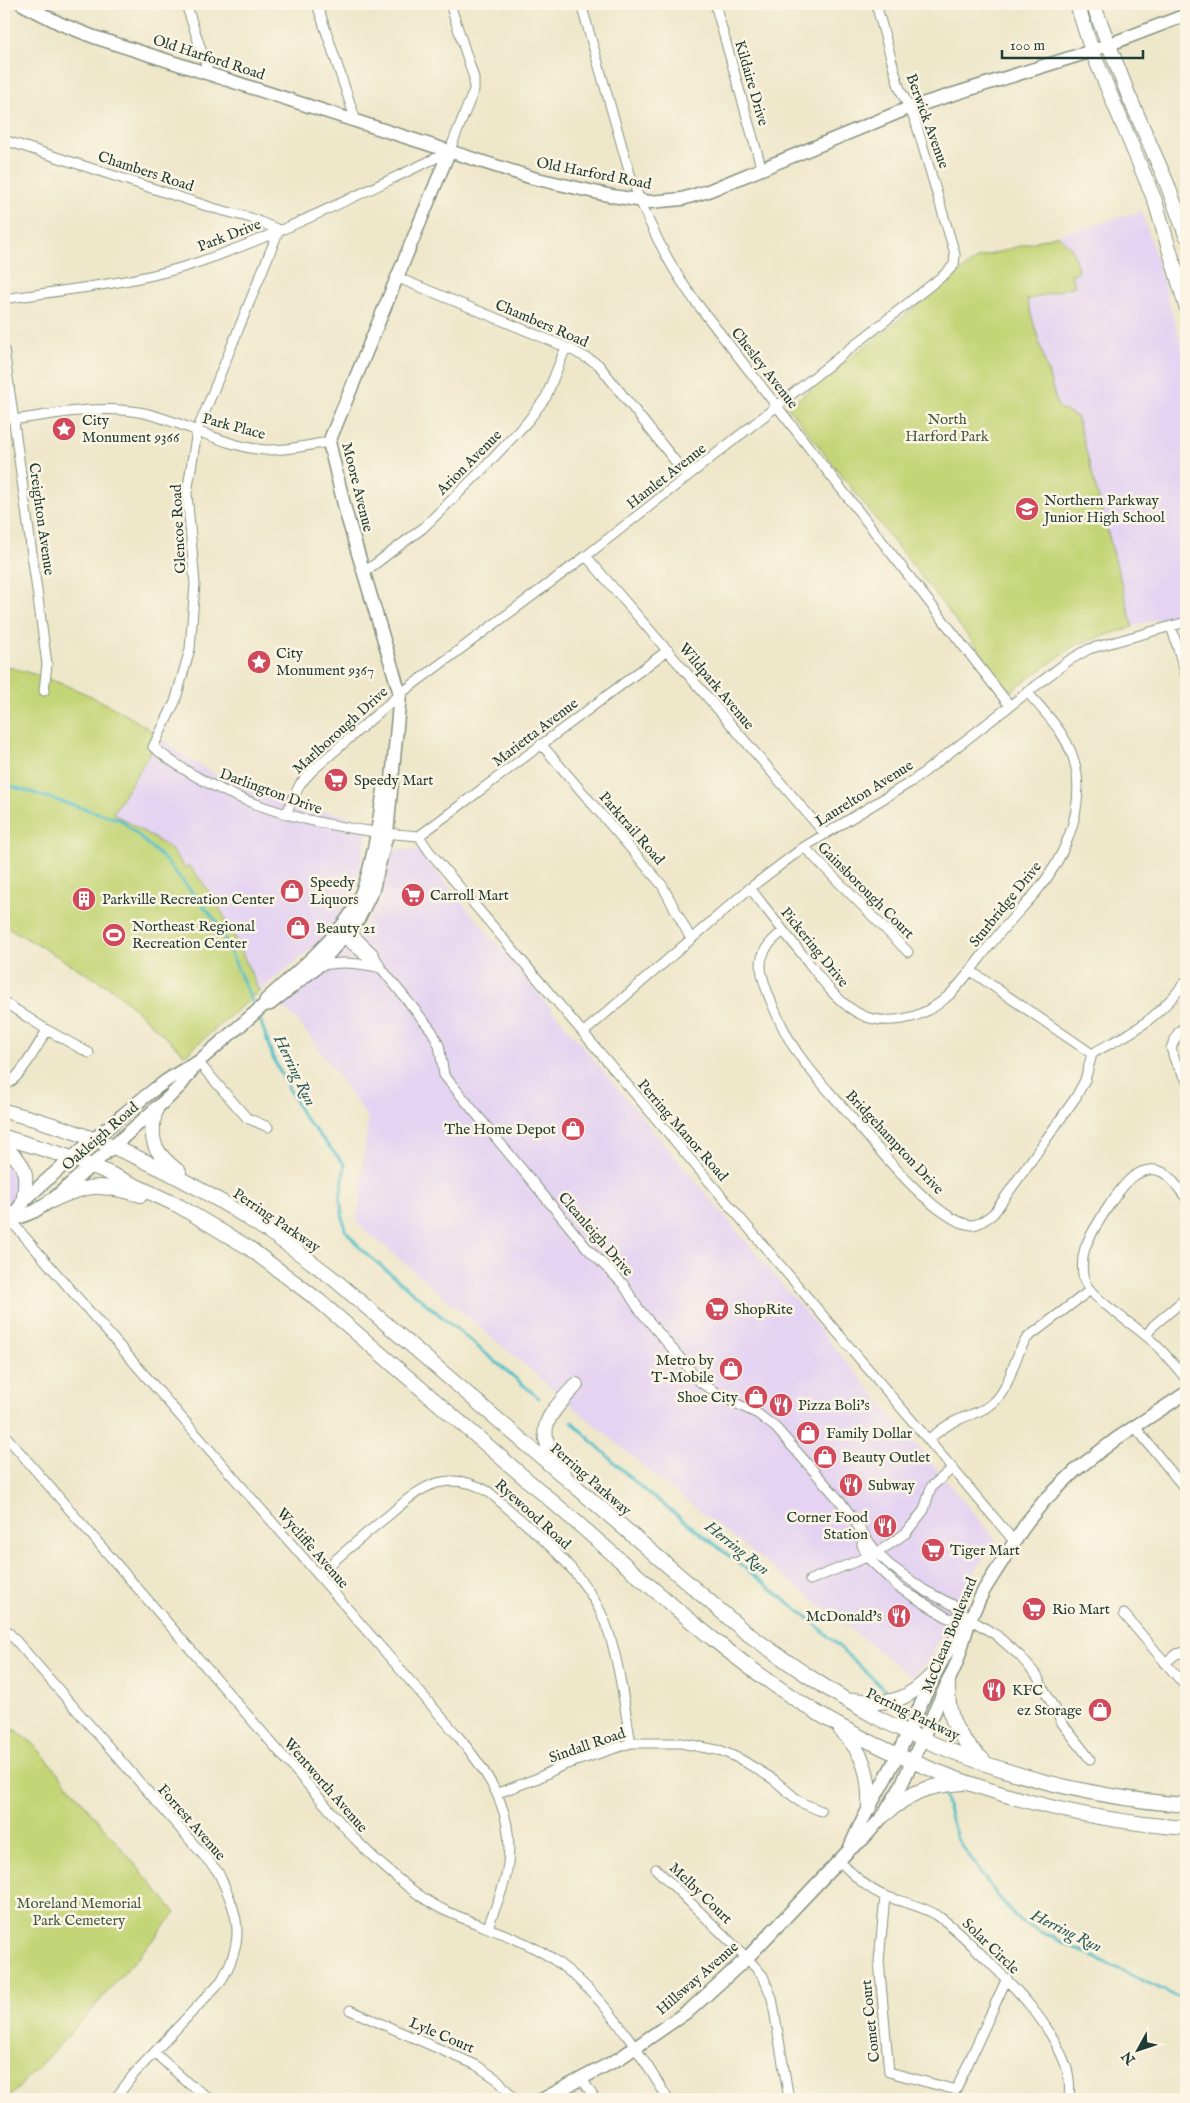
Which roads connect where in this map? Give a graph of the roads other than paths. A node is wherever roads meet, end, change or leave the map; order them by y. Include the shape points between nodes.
1 (22, 4) edge
2 (186, 4) edge
3 (317, 4) edge
4 (450, 4) edge
5 (581, 4) edge
6 (715, 4) edge
7 (876, 4) edge
8 (1077, 4) edge
9 (1094, 4) edge
10 (1186, 15) edge
11 (1108, 45) junction
12 (1092, 51) junction
13 (209, 74) junction
14 (909, 108) junction
15 (356, 121) junction
16 (4, 140) edge
17 (449, 152) junction
18 (762, 170) junction
19 (640, 201) junction
20 (1185, 229) edge
21 (279, 230) junction
22 (1165, 233) junction
23 (945, 274) joint
24 (396, 277) junction
25 (4, 299) edge
26 (1186, 306) edge
27 (566, 347) junction
28 (4, 350) edge
29 (776, 406) junction
30 (14, 420) junction
31 (197, 431) junction
32 (329, 442) junction
33 (687, 476) junction
34 (586, 556) junction
35 (363, 573) junction
36 (1186, 622) edge
37 (1171, 626) junction
38 (668, 650) junction
39 (1186, 674) edge
40 (44, 691) dead end
41 (1027, 692) junction
42 (400, 694) junction
43 (1010, 706) junction
44 (541, 744) junction
45 (153, 747) joint
46 (286, 814) junction
47 (381, 833) junction
48 (825, 834) junction
49 (419, 836) junction
50 (804, 847) junction
51 (750, 888) junction
52 (343, 931) junction
53 (783, 931) junction
54 (691, 939) junction
55 (908, 952) dead end
56 (318, 966) junction
57 (381, 968) junction
58 (971, 971) junction
59 (1186, 981) edge
60 (4, 1002) edge
61 (264, 1005) junction
62 (1186, 1025) edge
63 (47, 1030) junction
64 (583, 1033) junction
65 (90, 1053) dead end
66 (1092, 1054) junction
67 (198, 1062) junction
68 (1186, 1079) edge
69 (4, 1086) edge
70 (156, 1109) junction
71 (4, 1111) edge
72 (268, 1127) dead end
73 (4, 1137) edge
74 (94, 1140) junction
75 (112, 1147) junction
76 (4, 1148) edge
77 (72, 1159) junction
78 (91, 1166) junction
79 (1186, 1198) edge
80 (51, 1201) junction
81 (23, 1202) junction
82 (179, 1206) junction
83 (231, 1207) junction
84 (7, 1224) edge
85 (1089, 1291) junction
86 (1186, 1298) edge
87 (1146, 1336) junction
88 (1186, 1380) edge
89 (576, 1385) dead end
90 (1186, 1393) edge
91 (1135, 1427) junction
92 (4, 1434) edge
93 (929, 1439) junction
94 (953, 1468) junction
95 (1186, 1490) edge
96 (582, 1493) junction
97 (1014, 1541) junction
98 (873, 1556) junction
99 (318, 1575) junction
100 (810, 1580) dead end
101 (1124, 1614) dead end
102 (970, 1619) junction
103 (4, 1627) edge
104 (1186, 1652) edge
105 (1165, 1663) junction
106 (935, 1672) junction
107 (1183, 1677) edge
108 (948, 1682) junction
109 (1186, 1688) edge
110 (844, 1698) junction
111 (828, 1719) junction
112 (908, 1732) junction
113 (923, 1739) junction
114 (631, 1743) junction
115 (898, 1755) junction
116 (1090, 1759) dead end
117 (913, 1761) junction
118 (989, 1766) junction
119 (968, 1783) junction
120 (498, 1793) junction
121 (1186, 1805) edge
122 (869, 1808) junction
123 (821, 1811) dead end
124 (883, 1816) junction
125 (1186, 1828) edge
126 (849, 1850) junction
127 (840, 1861) junction
128 (656, 1869) dead end
129 (885, 1896) junction
130 (488, 1927) junction
131 (747, 1958) junction
132 (1007, 1978) junction
133 (350, 2010) dead end
134 (636, 2048) junction
135 (155, 2053) junction
136 (582, 2079) junction
137 (115, 2099) edge
138 (211, 2099) edge
139 (514, 2099) edge
140 (543, 2099) edge
141 (594, 2099) edge
142 (668, 2099) edge
143 (789, 2099) edge
144 (1069, 2099) edge

1 - 13 street, Old Harford Road via 77,30
2 - 13 street
3 - 15 street
4 - 17 street via 474,78 474,90
5 - 19 street, Chesley Avenue
6 - 18 street, Kildaire Drive
7 - 14 street, Berwick Avenue via 899,86
8 - 12 main road
9 - 11 main road
10 - 11 street, Old Harford Road
11 - 12 street, Old Harford Road
11 - 20 main road
12 - 14 street, Old Harford Road
12 - 22 main road via 1155,201
13 - 15 street, Old Harford Road
14 - 18 street, Old Harford Road
14 - 23 street, Berwick Avenue via 918,128 955,254 954,265
15 - 17 street, Old Harford Road
16 - 21 street, Chambers Road via 251,218
17 - 19 street, Old Harford Road via 534,178
17 - 21 street, Park Drive
17 - 24 street, Moore Avenue
18 - 19 street, Old Harford Road via 694,196 659,202
19 - 29 street, Chesley Avenue via 684,287
20 - 22 street
21 - 25 street, Park Drive via 226,252 156,274
21 - 31 street, Glencoe Road
22 - 26 main road
23 - 29 street, Hamlet Avenue
24 - 27 street, Chambers Road
24 - 32 street, Moore Avenue
27 - 33 street, Chambers Road via 604,371
27 - 35 street, Arion Avenue via 546,397 528,421 423,528
28 - 30 street, Creighton Avenue
29 - 33 street, Hamlet Avenue
29 - 43 street, Chesley Avenue
30 - 31 street, Park Place via 90,410 125,410
30 - 40 street, Creighton Avenue via 48,664
31 - 32 street, Park Place via 265,450
31 - 45 street, Glencoe Road via 187,493 195,584 190,649 174,702
32 - 35 street, Moore Avenue
33 - 34 street, Hamlet Avenue
34 - 38 street, Wildpark Avenue
34 - 42 street, Hamlet Avenue
35 - 42 street, Moore Avenue
36 - 37 street, Laurelton Avenue
37 - 39 street
37 - 41 street, Laurelton Avenue via 1081,652
38 - 44 street, Marietta Avenue
38 - 48 street, Wildpark Avenue
41 - 43 street, Laurelton Avenue
41 - 58 street, Sturbridge Drive via 1055,724 1071,750 1078,776 1075,812 1065,844 1048,876
42 - 46 street, Marlborough Drive via 313,770 300,784
42 - 47 street, Moore Avenue
43 - 48 street, Laurelton Avenue via 914,780
44 - 49 street, Marietta Avenue
44 - 54 street, Parktrail Road via 662,885
45 - 46 street, Darlington Drive via 172,762 219,788
46 - 47 street, Darlington Drive via 327,826
47 - 49 street, Darlington Drive
47 - 52 street, Oakleigh Road via 360,895
48 - 50 street, Laurelton Avenue
49 - 64 street, Perring Manor Road
50 - 51 street, Laurelton Avenue
50 - 55 street, Gainsborough Court
51 - 53 street, Pickering Drive
51 - 54 street, Laurelton Avenue
52 - 56 street, Oakleigh Road
52 - 57 street, Cleanleigh Drive via 368,960
52 - 61 street, Oakleigh Road
53 - 58 street, Pickering Drive via 845,1004 868,1017 881,1020 904,1019 927,1012 957,989
53 - 66 street, Bridgehampton Drive via 765,949 761,968 796,1052 912,1186 961,1222 980,1223 994,1213 1076,1097 1085,1080
54 - 64 street, Laurelton Avenue
56 - 57 street via 336,962
56 - 61 street, Oakleigh Road via 270,1004
57 - 98 street, Cleanleigh Drive via 432,1032 439,1045 444,1075 587,1248 623,1284 638,1308 701,1383 758,1414 776,1428 847,1510
58 - 66 street
59 - 66 street via 1149,1018
60 - 63 street
61 - 67 street, Oakleigh Road
62 - 68 street via 1178,1033 1172,1048 1175,1061
63 - 65 street
63 - 69 street via 16,1078
64 - 93 street, Perring Manor Road
67 - 70 street, Oakleigh Road
67 - 72 street via 247,1118
67 - 74 street, Oakleigh Road via 173,1074
70 - 75 street, Oakleigh Road
70 - 83 main road via 152,1142 160,1155
71 - 74 main road, Perring Parkway via 31,1117
73 - 77 main road
74 - 75 main road, Perring Parkway
74 - 77 street, Oakleigh Road
75 - 78 street, Oakleigh Road
75 - 83 main road, Perring Parkway
76 - 81 main road via 24,1168
77 - 78 main road
77 - 81 street, Oakleigh Road
78 - 80 street, Oakleigh Road
78 - 82 main road
79 - 85 street via 1169,1178 1156,1170 1142,1172 1124,1184 1085,1248 1083,1277
80 - 82 main road via 72,1191 98,1186
80 - 84 street, Oakleigh Road
81 - 84 street, Oakleigh Road
82 - 111 main road via 249,1248 310,1294 691,1620 748,1665
83 - 96 main road, Perring Parkway via 299,1251 335,1280
84 - 99 street, Wycliffe Avenue
85 - 87 street
85 - 93 street via 1027,1338 1008,1382 993,1403 946,1426
86 - 87 street
87 - 88 street
89 - 96 main road via 551,1414 544,1434 547,1447
90 - 91 street, McClean Boulevard
91 - 95 street
91 - 97 street, McClean Boulevard via 1077,1469 1044,1501
92 - 130 street, Wentworth Avenue via 374,1859 432,1904
93 - 94 street, Perring Manor Road
94 - 97 street, Perring Manor Road
94 - 98 street via 931,1487 917,1522
96 - 110 main road, Perring Parkway via 744,1631
97 - 102 street, McClean Boulevard
98 - 100 street
98 - 102 street, Cleanleigh Drive via 955,1606
98 - 102 street, Cleanleigh Drive via 894,1583 918,1600 948,1618
99 - 114 street, Ryewood Road via 423,1489 452,1481 479,1486 569,1564 596,1603 618,1668
99 - 120 street, Wycliffe Avenue via 473,1754
101 - 105 street
102 - 106 street, Hillsway Avenue
102 - 108 street, McClean Boulevard
102 - 116 street via 996,1635 1020,1656 1037,1676 1062,1724
103 - 135 street, Forrest Avenue via 218,1872 230,1898 238,1929 227,1970 221,1981
104 - 105 street via 1176,1654
105 - 107 street
106 - 110 main road via 917,1691 890,1702 872,1703
106 - 112 street, Hillsway Avenue
107 - 109 street
108 - 113 street, McClean Boulevard
108 - 118 main road via 951,1719 966,1745
110 - 112 main road, Perring Parkway
111 - 115 main road
111 - 122 main road via 860,1752 868,1776
112 - 113 main road, Perring Parkway
112 - 115 street, Hillsway Avenue
113 - 117 street, McClean Boulevard
113 - 118 main road, Perring Parkway
114 - 120 street, Sindall Road via 561,1766
114 - 123 street, Sindall Road via 681,1743 722,1751 773,1779 800,1802
115 - 117 main road
115 - 122 street, Hillsway Avenue
117 - 119 main road
117 - 124 street, Hillsway Avenue
118 - 121 main road, Perring Parkway via 1069,1788
119 - 124 main road via 920,1790
119 - 125 main road via 1098,1817
120 - 130 street, Wycliffe Avenue via 508,1854 506,1877
122 - 126 street, Hillsway Avenue
124 - 126 street, Hillsway Avenue
126 - 127 street, Hillsway Avenue
127 - 129 street, Solar Circle
127 - 131 street, Hillsway Avenue
128 - 131 street, Melby Court
129 - 132 street, Solar Circle via 936,1915
129 - 132 street, Comet Court via 878,1961 889,2072 956,2090
130 - 134 street, Wentworth Avenue via 534,1947 566,1969 606,2006
131 - 134 street, Hillsway Avenue via 691,2009
131 - 143 street via 769,1987
132 - 144 street, Solar Circle via 1052,2037 1070,2081
133 - 139 street, Lyle Court via 476,2064 498,2080
134 - 136 street, Hillsway Avenue
134 - 142 street, Wentworth Avenue
135 - 137 street, Forrest Avenue
135 - 138 street
136 - 140 street, Hillsway Avenue
136 - 141 street

